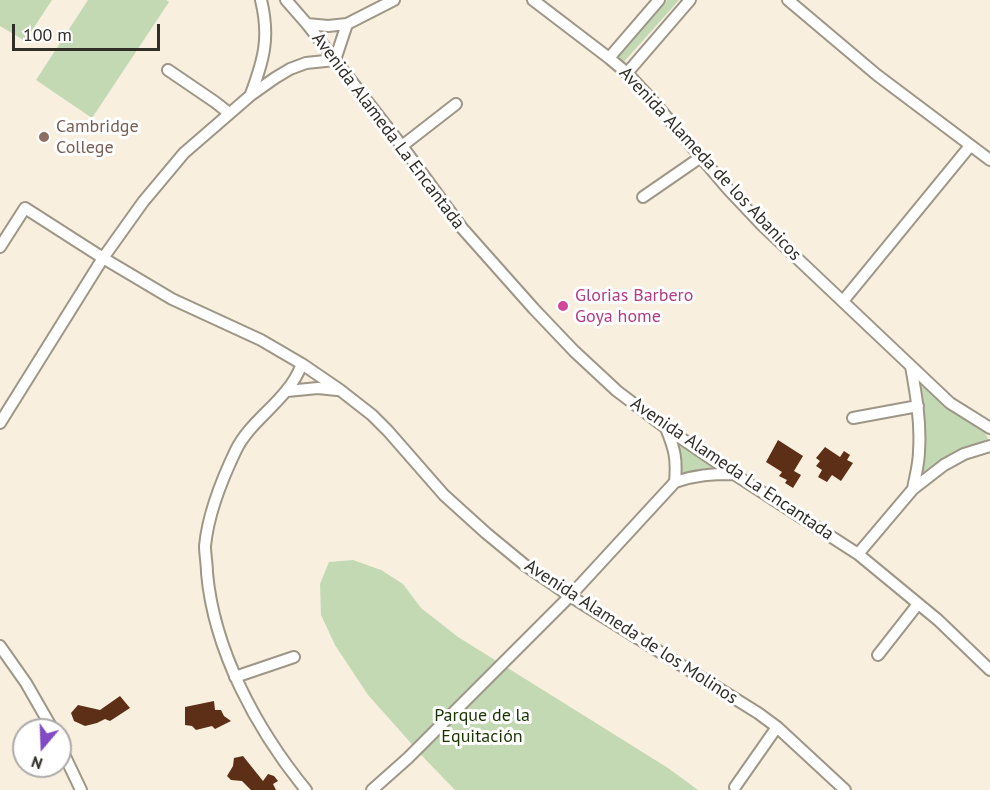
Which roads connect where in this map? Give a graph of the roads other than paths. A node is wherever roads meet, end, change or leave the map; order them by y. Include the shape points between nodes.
1 (261, 0) edge
2 (286, 0) edge
3 (394, 0) edge
4 (533, 0) edge
5 (659, 0) edge
6 (690, 0) edge
7 (788, 0) edge
8 (307, 24) junction
9 (347, 24) junction
10 (609, 58) junction
11 (335, 60) junction
12 (168, 70) dead end
13 (627, 73) junction
14 (251, 94) junction
15 (456, 104) dead end
16 (229, 113) junction
17 (402, 146) junction
18 (970, 146) junction
19 (701, 157) junction
20 (990, 160) edge
21 (643, 197) dead end
22 (0, 248) edge
23 (103, 258) junction
24 (843, 301) junction
25 (302, 364) junction
26 (911, 366) junction
27 (340, 390) junction
28 (287, 391) junction
29 (918, 406) junction
30 (853, 418) dead end
31 (0, 423) edge
32 (666, 428) junction
33 (990, 428) edge
34 (990, 446) edge
35 (734, 474) junction
36 (675, 483) junction
37 (913, 489) junction
38 (858, 554) junction
39 (570, 596) junction
40 (918, 604) junction
41 (0, 646) edge
42 (878, 655) dead end
43 (294, 657) dead end
44 (989, 665) edge
45 (236, 677) junction
46 (45, 718) edge
47 (777, 727) junction
48 (72, 771) edge
49 (735, 787) dead end
50 (81, 790) edge
51 (306, 790) edge
52 (372, 790) edge
53 (845, 790) edge

1 - 14 street via 266,29 264,51
2 - 8 street, Avenida Alameda La Encantada
3 - 9 street
4 - 10 street, Avenida Alameda de los Abanicos
5 - 10 street
6 - 13 street
7 - 18 street
8 - 9 street
8 - 11 street, Avenida Alameda La Encantada
9 - 11 street
10 - 13 street, Avenida Alameda de los Abanicos
11 - 14 street via 290,69
11 - 17 street, Avenida Alameda La Encantada
12 - 16 street
13 - 19 street, Avenida Alameda de los Abanicos
14 - 16 street
15 - 17 street
16 - 23 street via 184,153
17 - 32 street, Avenida Alameda La Encantada via 462,228 534,309 617,391
18 - 20 street
18 - 24 street
19 - 21 street
19 - 24 street, Avenida Alameda de los Abanicos via 762,225
22 - 23 street, Avenida Alameda de los Molinos via 30,210
23 - 25 street, Avenida Alameda de los Molinos via 172,299 261,340
23 - 31 street
24 - 26 street, Avenida Alameda de los Abanicos
25 - 27 street, Avenida Alameda de los Molinos
25 - 28 street
26 - 29 street
26 - 33 street, Avenida Alameda de los Abanicos via 950,403
27 - 28 street
27 - 39 street, Avenida Alameda de los Molinos via 372,415 444,495 486,533
28 - 45 street via 236,449 214,502 205,546 218,634
29 - 30 street
29 - 37 street via 919,453
32 - 35 street, Avenida Alameda La Encantada
32 - 36 street via 674,446
34 - 37 street via 944,465
35 - 36 street via 693,476
35 - 38 street, Avenida Alameda La Encantada
36 - 39 street
37 - 38 street
38 - 40 street, Avenida Alameda La Encantada
39 - 47 street, Avenida Alameda de los Molinos
39 - 52 street
40 - 42 street
40 - 44 street, Avenida Alameda La Encantada
41 - 46 street
43 - 45 street
45 - 51 street via 286,765
47 - 49 street
47 - 53 street, Avenida Alameda de los Molinos
48 - 50 street

